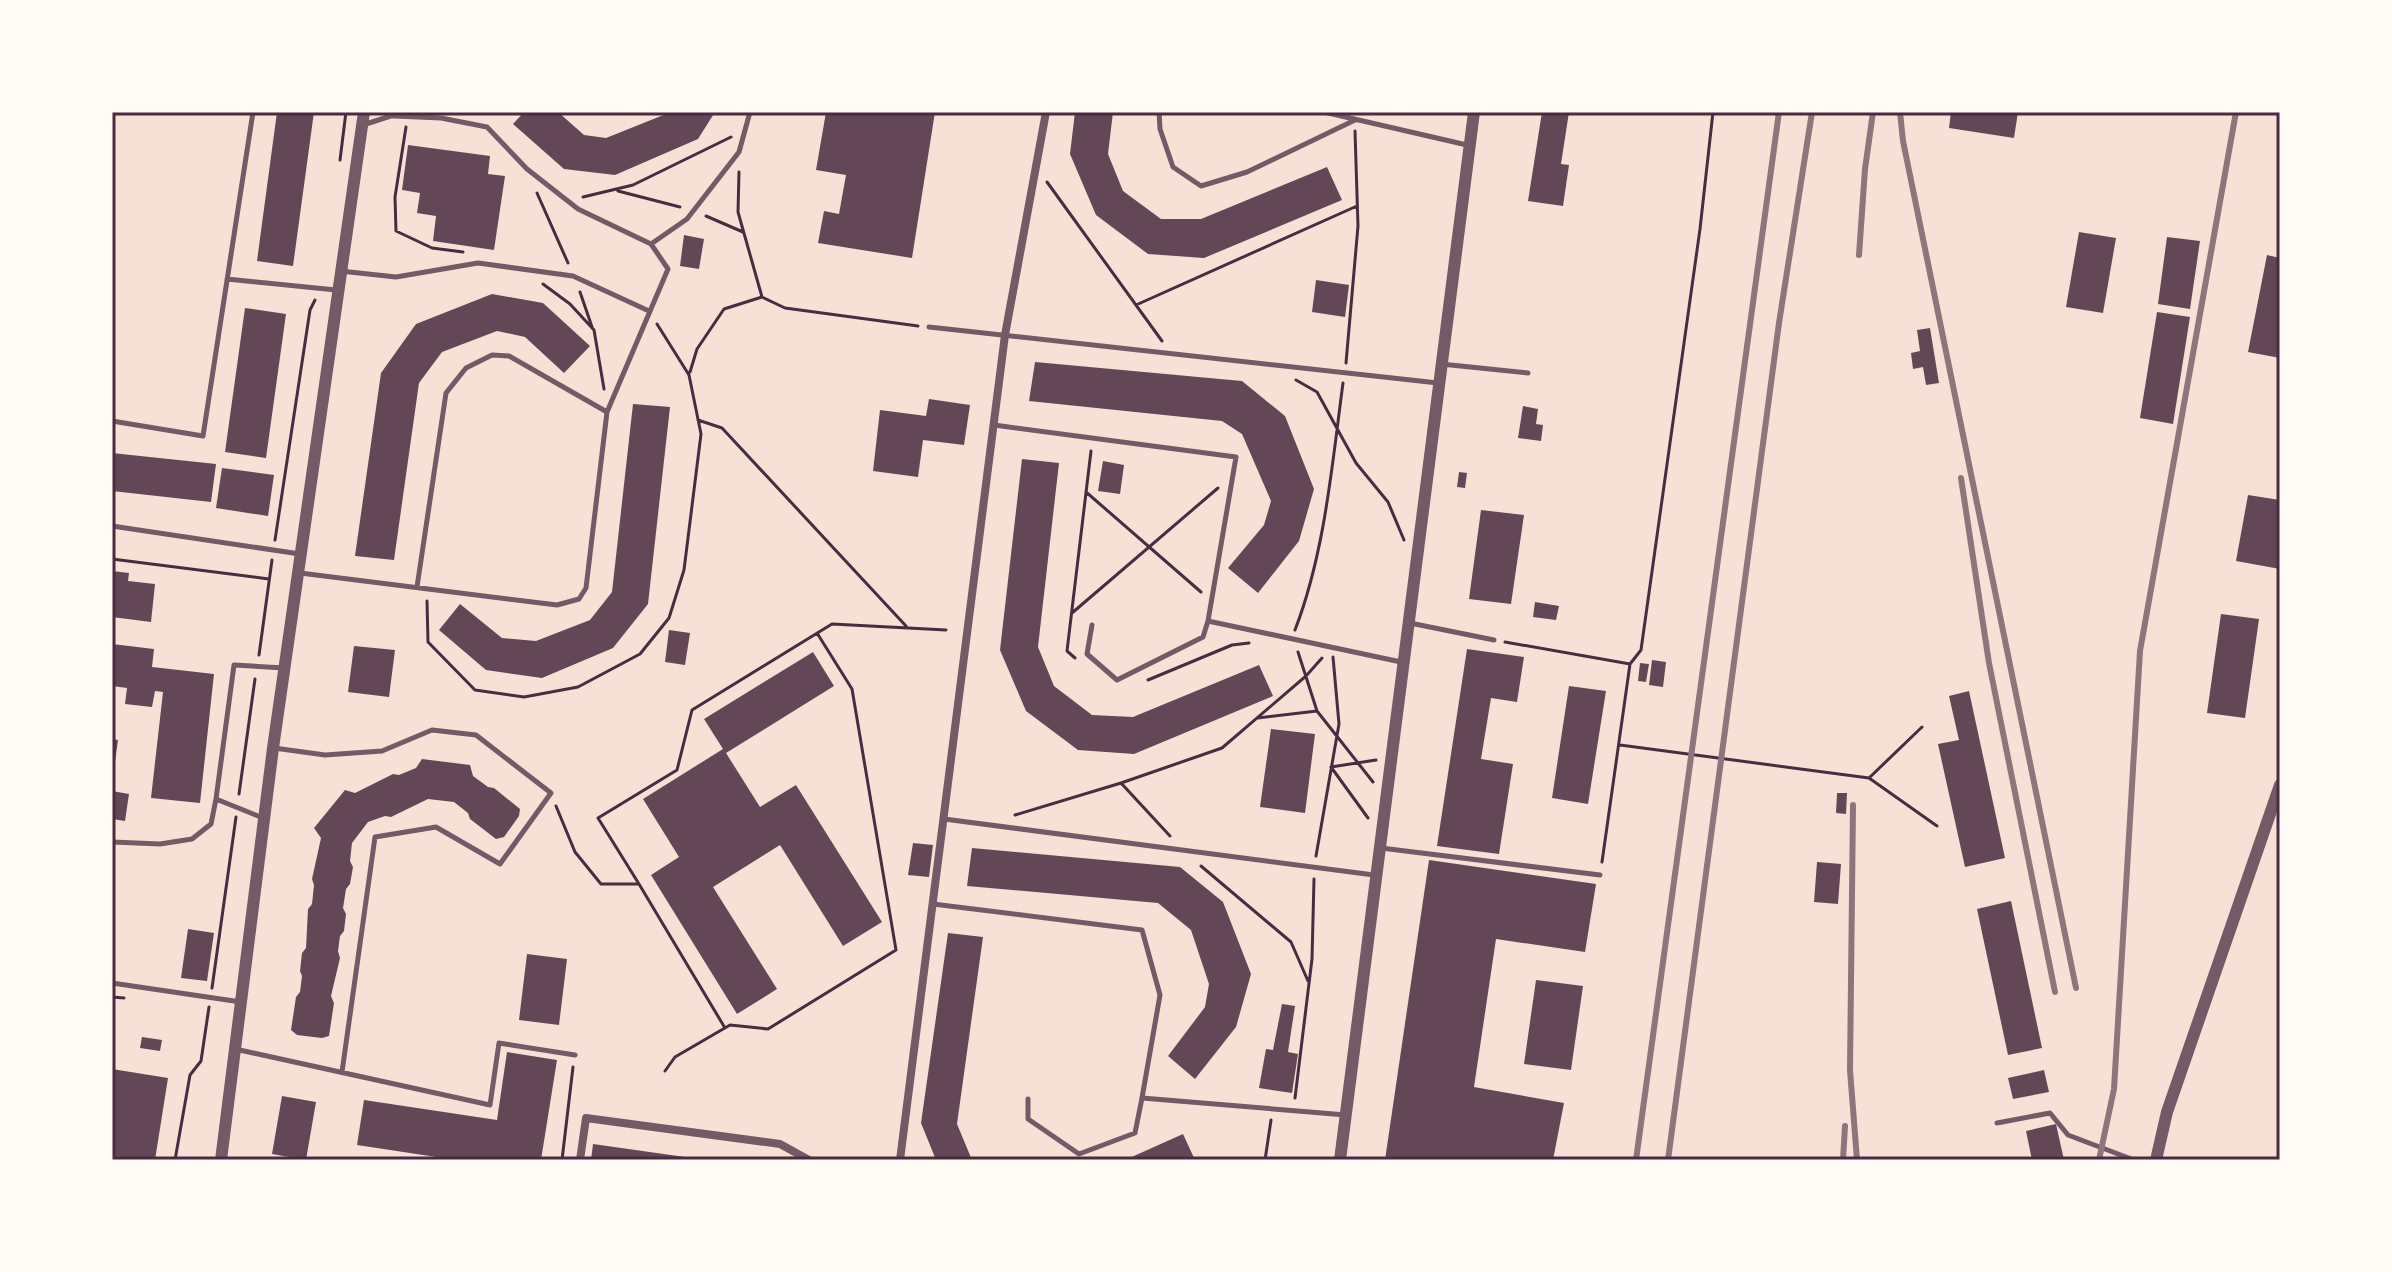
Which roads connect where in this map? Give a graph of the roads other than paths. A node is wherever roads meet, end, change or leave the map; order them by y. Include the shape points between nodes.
1 (253, 112) edge
2 (403, 112) edge
3 (750, 112) edge
4 (1046, 112) edge
5 (1159, 112) edge
6 (1324, 112) edge
7 (1474, 112) edge
8 (394, 116) junction
9 (363, 118) edge
10 (1355, 120) junction
11 (1469, 145) junction
12 (651, 244) junction
13 (340, 271) junction
14 (227, 279) junction
15 (337, 290) junction
16 (649, 311) junction
17 (929, 327) road end
18 (1005, 335) junction
19 (1440, 364) junction
20 (1528, 373) dead end
21 (1439, 383) junction
22 (607, 412) junction
23 (112, 421) edge
24 (994, 425) junction
25 (112, 526) edge
26 (300, 554) junction
27 (297, 572) junction
28 (417, 587) junction
29 (1208, 621) junction
30 (1409, 623) junction
31 (1092, 625) dead end
32 (1494, 640) dead end
33 (1404, 663) junction
34 (284, 668) junction
35 (273, 748) junction
36 (2280, 785) edge
37 (216, 799) junction
38 (264, 818) junction
39 (943, 819) junction
40 (112, 842) edge
41 (1380, 848) junction
42 (1600, 875) road end
43 (1377, 876) junction
44 (933, 904) junction
45 (112, 983) edge
46 (241, 1002) junction
47 (235, 1049) junction
48 (575, 1055) road end
49 (342, 1072) junction
50 (1142, 1098) junction
51 (1028, 1099) dead end
52 (1347, 1115) junction
53 (1997, 1123) dead end
54 (221, 1160) edge
55 (580, 1160) edge
56 (809, 1160) edge
57 (900, 1160) edge
58 (1340, 1160) edge
59 (2134, 1160) edge
60 (2156, 1160) edge

1 - 14 lane
2 - 8 lane
3 - 12 lane via 739,152 687,219
4 - 18 street
5 - 10 lane via 1173,167 1201,186 1247,172
6 - 10 lane
7 - 11 street
8 - 9 lane
8 - 12 lane via 487,127 527,169 578,209
9 - 13 street
10 - 11 lane
11 - 19 street
12 - 16 lane via 668,269
13 - 15 street
13 - 16 lane via 396,277 478,263 573,276
14 - 15 lane
14 - 23 lane via 203,436
15 - 26 street
16 - 22 lane
17 - 18 lane
18 - 21 lane
18 - 24 street
19 - 20 lane
19 - 21 street
21 - 30 street
22 - 28 lane via 586,588 579,599 557,605
22 - 28 lane via 509,356 492,355 466,368 446,393
24 - 29 lane via 1236,457
24 - 39 street
25 - 26 lane
26 - 27 street
27 - 28 lane
27 - 34 street
29 - 31 lane via 1203,637 1117,680 1087,654
29 - 33 lane
30 - 32 lane
30 - 33 street
33 - 41 street
34 - 35 street
34 - 37 lane via 234,665
35 - 38 street
35 - 49 lane via 325,755 382,751 432,730 476,735 551,793 500,864 436,827 375,837
36 - 60 street via 2167,1112
37 - 38 lane
37 - 40 lane via 211,824 192,839
38 - 46 street
39 - 43 lane
39 - 44 street
41 - 42 lane
41 - 43 street
43 - 52 street
44 - 50 lane via 1142,930 1160,995
44 - 57 street
45 - 46 lane
46 - 47 street
47 - 49 lane
47 - 54 street
48 - 49 lane via 499,1043 490,1105
50 - 51 lane via 1135,1133 1079,1154 1028,1119
50 - 52 lane
52 - 58 street
53 - 59 lane via 2050,1113 2068,1135
55 - 56 street via 586,1118 780,1144

